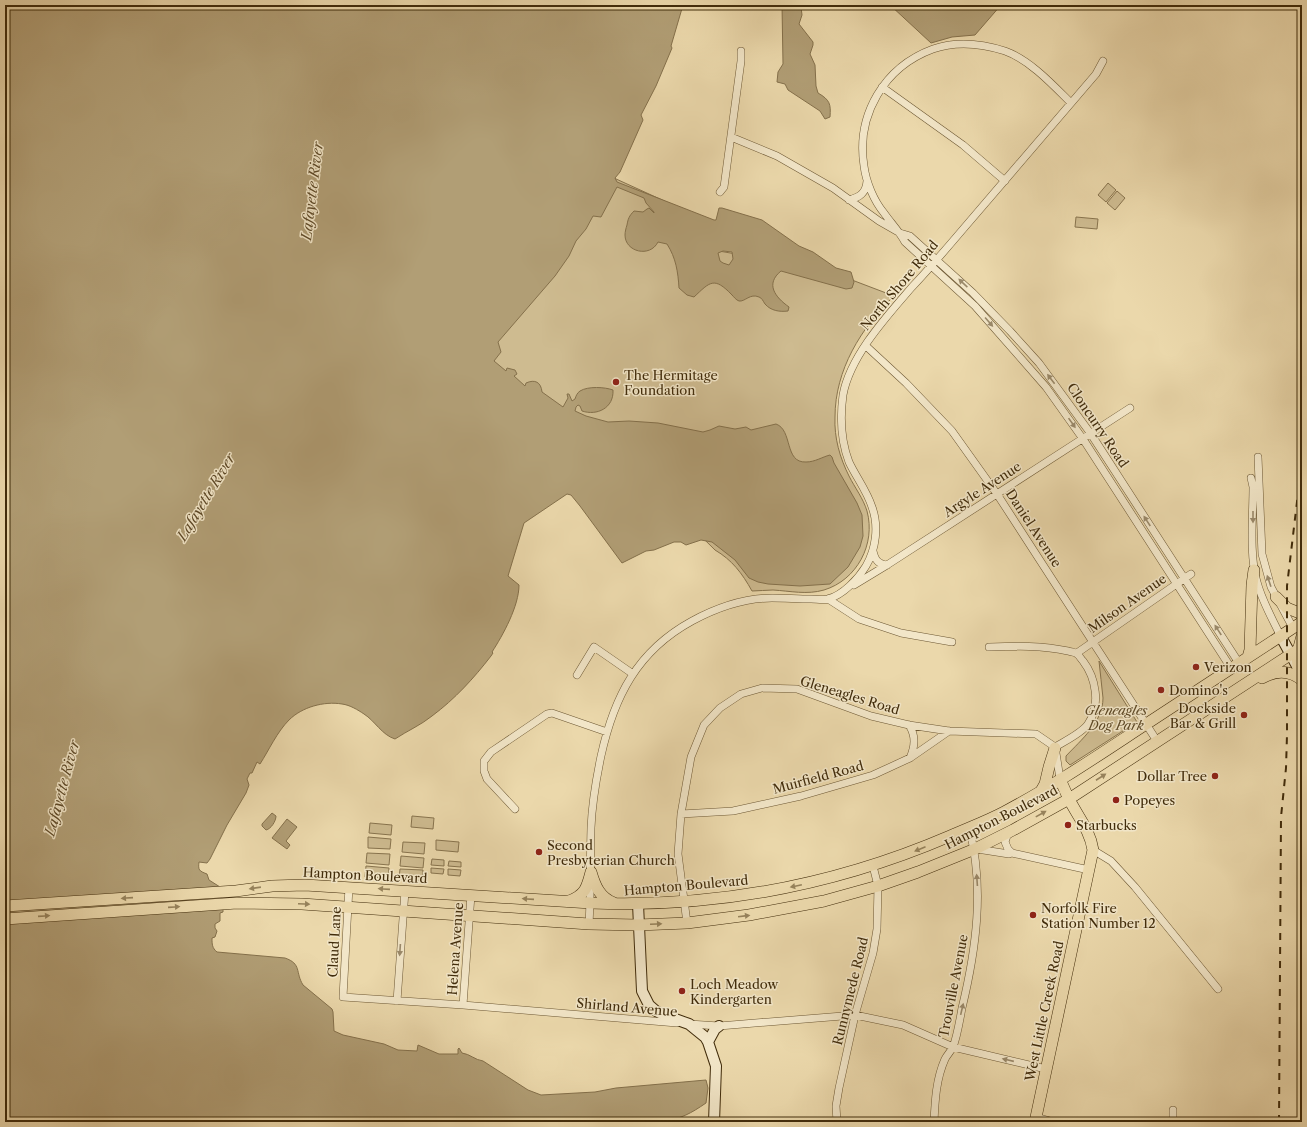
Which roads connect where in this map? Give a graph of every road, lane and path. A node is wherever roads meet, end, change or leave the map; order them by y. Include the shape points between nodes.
1 (741, 51) dead end
2 (1103, 61) dead end
3 (882, 87) junction
4 (1072, 103) junction
5 (731, 137) junction
6 (868, 179) junction
7 (1005, 181) junction
8 (720, 192) dead end
9 (849, 200) junction
10 (900, 233) junction
11 (937, 259) junction
12 (932, 266) junction
13 (866, 346) junction
14 (1130, 408) dead end
15 (1090, 434) junction
16 (1083, 439) junction
17 (1258, 457) dead end
18 (1251, 478) dead end
19 (997, 494) junction
20 (872, 551) junction
21 (887, 565) junction
22 (1254, 570) junction
23 (1192, 574) dead end
24 (1184, 578) junction
25 (1176, 584) junction
26 (847, 589) junction
27 (1276, 597) junction
28 (828, 599) junction
29 (1302, 614) edge
30 (1298, 625) edge
31 (1280, 635) junction
32 (1093, 641) junction
33 (952, 642) dead end
34 (1299, 645) edge
35 (989, 647) dead end
36 (1076, 653) junction
37 (1239, 663) junction
38 (1300, 671) edge
39 (633, 674) junction
40 (577, 675) dead end
41 (1302, 680) edge
42 (1188, 721) junction
43 (1146, 724) junction
44 (909, 725) junction
45 (950, 730) junction
46 (607, 732) junction
47 (1157, 741) junction
48 (1055, 748) junction
49 (910, 758) junction
50 (1060, 779) junction
51 (1039, 792) junction
52 (1069, 799) junction
53 (515, 808) dead end
54 (681, 814) junction
55 (969, 828) junction
56 (1013, 830) junction
57 (975, 849) junction
58 (1093, 850) junction
59 (1012, 854) junction
60 (873, 866) junction
61 (1089, 870) junction
62 (591, 872) junction
63 (878, 886) junction
64 (349, 887) junction
65 (405, 891) junction
66 (471, 895) junction
67 (567, 902) junction
68 (684, 902) junction
69 (591, 903) junction
70 (618, 904) junction
71 (638, 904) junction
72 (5, 906) edge
73 (348, 907) junction
74 (403, 911) junction
75 (469, 916) junction
76 (5, 918) edge
77 (687, 923) junction
78 (589, 924) junction
79 (638, 925) junction
80 (1218, 989) dead end
81 (343, 997) joint
82 (397, 1001) junction
83 (463, 1005) junction
84 (855, 1015) junction
85 (689, 1024) junction
86 (719, 1026) junction
87 (708, 1042) junction
88 (953, 1047) junction
89 (1046, 1069) junction
90 (1173, 1110) dead end
91 (1035, 1119) edge
92 (714, 1122) edge
93 (837, 1122) edge
94 (934, 1122) edge
95 (1054, 1122) edge
96 (1172, 1122) edge

1 - 5 street
2 - 4 street, North Shore Road via 1096,74
3 - 4 street via 907,64 934,48 969,44 1007,52 1025,62
3 - 6 street via 867,116 864,128 863,156
3 - 7 street via 963,145
4 - 7 street, North Shore Road
5 - 8 street via 724,187
5 - 9 street, Cloncurry Road via 778,156
6 - 9 street via 863,194
6 - 10 street via 883,212
7 - 11 street, North Shore Road
9 - 10 street, Cloncurry Road
10 - 11 street, Cloncurry Road via 910,236
10 - 12 street, Cloncurry Road
11 - 12 street, North Shore Road
15 -> 11 street, Cloncurry Road via 1039,363 987,307
12 - 13 street, North Shore Road via 881,323
12 -> 16 street, Cloncurry Road via 975,306 1030,367
13 - 19 street, Daniel Avenue via 906,383 952,432
13 - 20 street, North Shore Road via 846,384 842,420 845,448 875,517 876,529
14 - 15 street, Argyle Avenue
15 - 16 street, Argyle Avenue
24 -> 15 street, Cloncurry Road
16 - 19 street, Argyle Avenue
16 - 25 street, Cloncurry Road
27 -> 17 street via 1267,576 1262,554
18 -> 22 street
19 - 21 street, Argyle Avenue
19 - 32 street, Daniel Avenue
20 - 21 street via 874,559 880,564
20 - 26 street, North Shore Road via 860,575
21 - 26 street, Argyle Avenue
22 - 31 street via 1262,598
22 - 37 main road via 1250,650
23 - 24 street, Milson Avenue
24 - 25 street, Milson Avenue
37 -> 24 street, Cloncurry Road
25 - 32 street, Milson Avenue
25 - 37 street, Cloncurry Road
26 - 28 street, North Shore Road
27 - 29 main road via 1287,608
27 - 30 street
28 - 33 street via 859,618 901,633
28 - 39 street, North Shore Road via 760,599 727,605 708,612 671,634 645,658
30 - 31 main road, Hampton Boulevard
30 - 34 street
31 - 34 street
31 - 37 main road, Hampton Boulevard
32 - 36 street, Milson Avenue
32 - 43 street, Daniel Avenue
34 - 38 main road via 1296,659
34 - 42 main road, Hampton Boulevard
35 - 36 street via 1045,647
36 - 48 street via 1089,669 1094,684 1092,716 1082,730
37 - 43 main road, Hampton Boulevard
39 - 40 street via 594,647
39 - 46 street, North Shore Road via 619,698
41 - 42 main road via 1285,672 1269,674 1204,716
42 - 47 main road, Hampton Boulevard
43 - 47 street, Daniel Avenue
43 - 50 main road, Hampton Boulevard
44 - 45 street, Gleneagles Road
44 - 49 street via 914,744
44 - 54 street, Gleneagles Road via 871,716 797,689 762,688 741,694 720,708 704,725 691,757
45 - 48 street, Gleneagles Road via 1036,734
45 - 49 street, Muirfield Road
46 - 53 street via 552,713 491,752 484,761 487,779
46 - 62 street, North Shore Road via 596,779 591,828
52 -> 47 main road, Hampton Boulevard
48 - 50 street, West Little Creek Road
48 - 51 main road via 1045,784
49 - 54 street, Muirfield Road via 873,775 801,796 733,811
50 - 51 main road, Hampton Boulevard
50 - 52 main road, West Little Creek Road
51 - 55 main road, Hampton Boulevard
56 -> 52 main road, Hampton Boulevard
52 - 58 main road, West Little Creek Road via 1088,831
54 - 68 street, Gleneagles Road via 678,854
55 - 57 street, Trouville Avenue
55 -> 60 main road, Hampton Boulevard via 915,852
56 - 57 main road, Hampton Boulevard
56 - 59 street via 1005,842
57 - 59 street
57 - 63 main road, Hampton Boulevard
88 -> 57 street, Trouville Avenue via 970,976 976,931 978,891
58 - 61 main road, West Little Creek Road
58 - 80 street via 1111,861 1130,882
59 - 61 street
60 - 63 street, Runnymede Road
60 -> 68 main road, Hampton Boulevard via 771,891
61 - 89 main road, West Little Creek Road
62 - 67 main road via 586,889 578,898
62 - 69 street, North Shore Road
62 - 70 main road via 602,896
77 -> 63 main road, Hampton Boulevard via 790,908
63 - 84 street, Runnymede Road via 877,929 873,953
65 -> 64 main road, Hampton Boulevard
64 -> 72 main road, Hampton Boulevard via 272,886 236,891
64 - 73 street, Claud Lane
65 - 66 main road, Hampton Boulevard
65 - 74 street
67 -> 66 main road, Hampton Boulevard
66 - 75 street, Helena Avenue
67 - 69 main road, Hampton Boulevard
68 - 71 main road, Hampton Boulevard
68 - 77 street, Gleneagles Road
69 - 70 main road, Hampton Boulevard
69 - 78 street, North Shore Road
70 - 71 main road, Hampton Boulevard
71 - 79 street
73 - 74 main road, Hampton Boulevard
76 -> 73 main road, Hampton Boulevard via 237,903
73 - 81 street, Claud Lane
74 - 75 main road, Hampton Boulevard
74 -> 82 street
75 - 78 main road, Hampton Boulevard
75 - 83 street, Helena Avenue
79 -> 77 main road, Hampton Boulevard
78 - 79 main road, Hampton Boulevard
79 - 85 street via 644,997 656,1011
81 - 82 street, Shirland Avenue
82 - 83 street, Shirland Avenue
83 - 85 street, Shirland Avenue
84 - 86 street, Shirland Avenue
84 - 88 street, Shirland Avenue via 903,1025
84 - 93 street, Runnymede Road via 839,1088
85 - 86 street, Shirland Avenue
85 - 87 street
86 - 87 street
87 - 92 street via 716,1066
89 -> 88 street, Shirland Avenue
88 - 94 street, Trouville Avenue via 945,1058 937,1086
89 - 91 main road, West Little Creek Road
90 - 96 street
91 - 95 street

